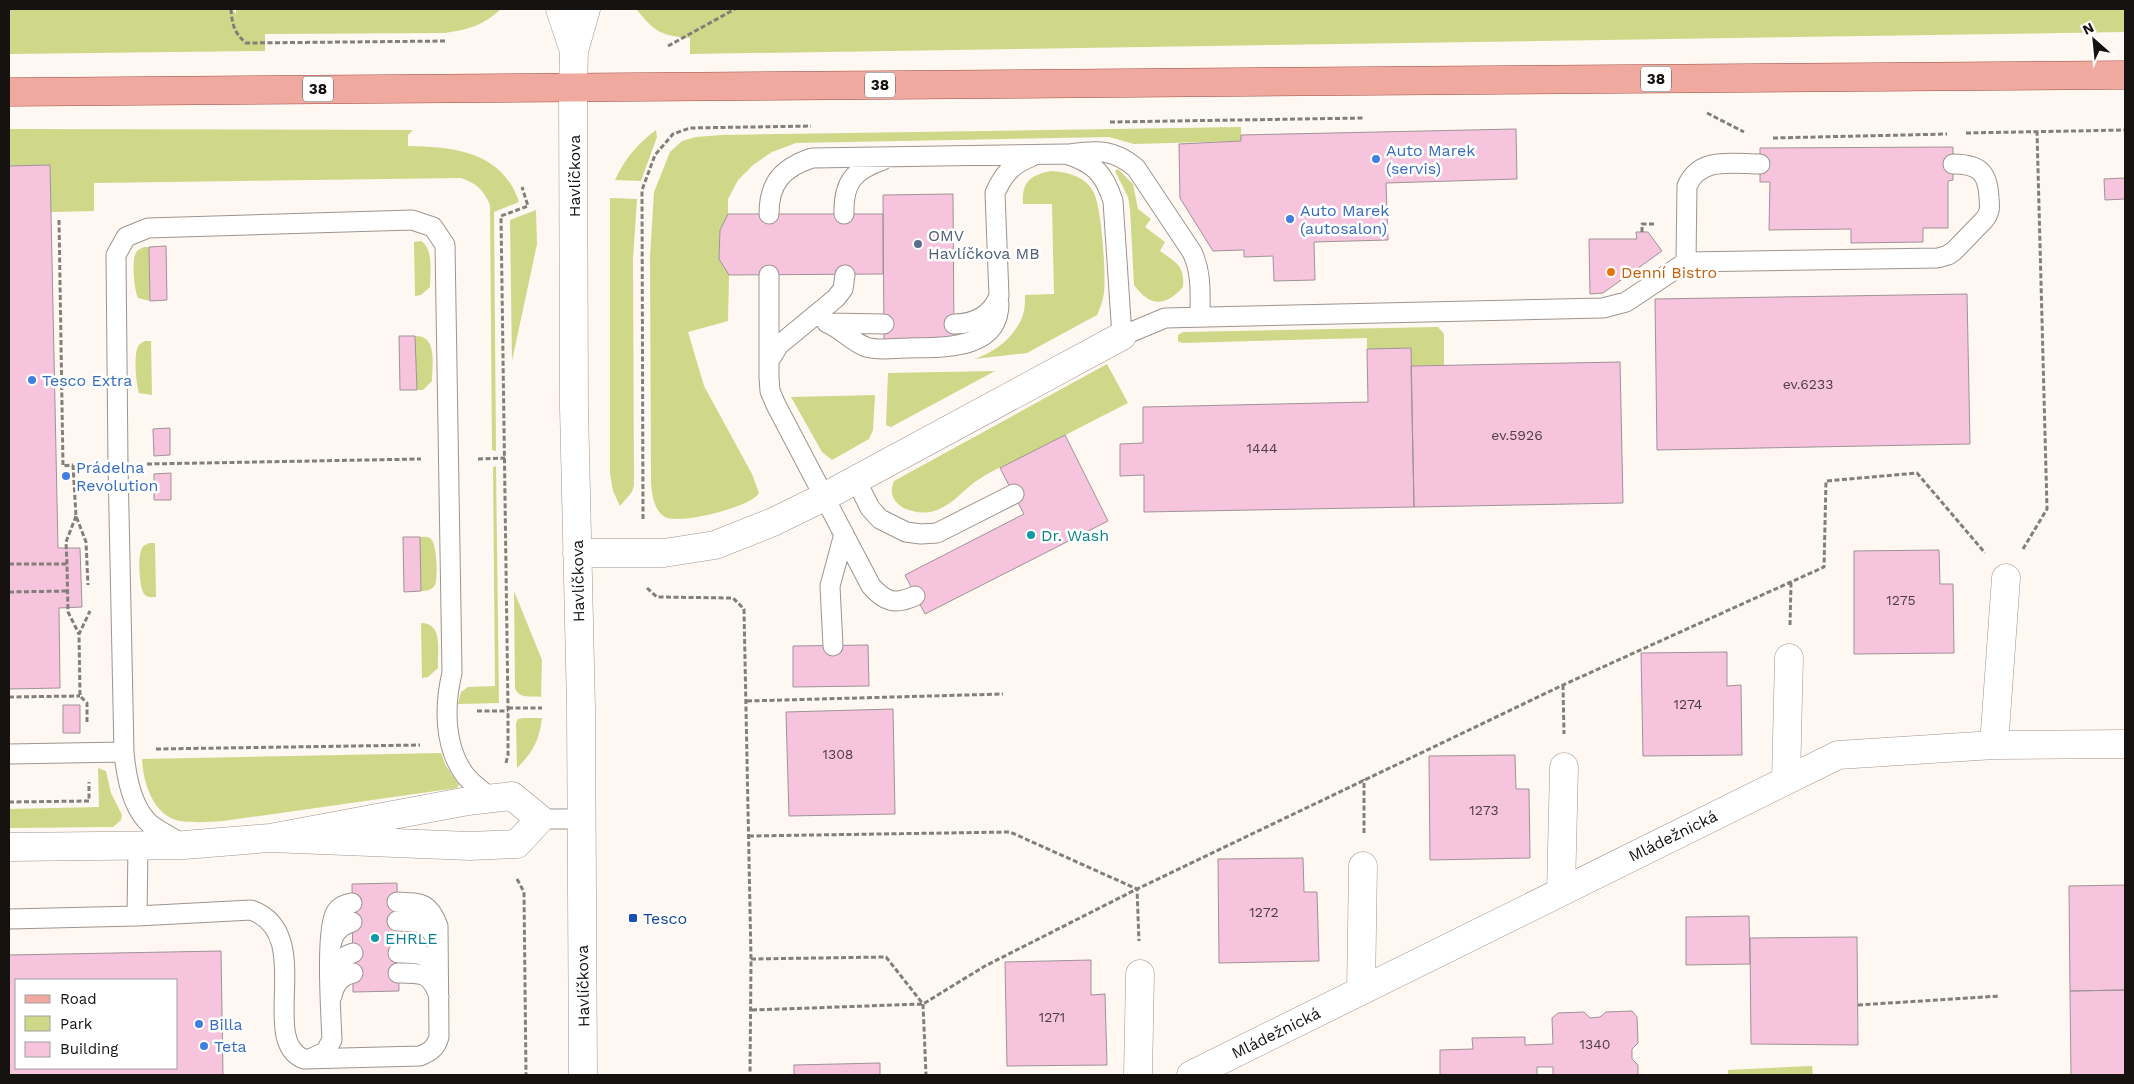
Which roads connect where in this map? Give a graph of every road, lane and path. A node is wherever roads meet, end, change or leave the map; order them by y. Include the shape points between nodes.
1 (231, 9) edge
2 (560, 9) edge
3 (586, 9) edge
4 (735, 9) edge
5 (445, 42) dead end
6 (668, 46) dead end
7 (574, 51) junction
8 (2125, 75) edge
9 (573, 88) junction
10 (9, 92) edge
11 (1706, 112) dead end
12 (1368, 118) dead end
13 (1109, 122) dead end
14 (821, 126) dead end
15 (2125, 130) edge
16 (2038, 131) junction
17 (1960, 133) dead end
18 (1747, 134) dead end
19 (1950, 134) dead end
20 (1765, 138) dead end
21 (1066, 154) junction
22 (1040, 155) junction
23 (892, 157) junction
24 (1760, 164) dead end
25 (1953, 164) dead end
26 (522, 187) dead end
27 (769, 214) dead end
28 (844, 214) dead end
29 (59, 220) dead end
30 (1659, 224) dead end
31 (1642, 232) dead end
32 (1686, 262) junction
33 (769, 275) dead end
34 (844, 275) dead end
35 (999, 296) junction
36 (1200, 317) junction
37 (827, 323) junction
38 (884, 324) dead end
39 (954, 324) dead end
40 (798, 330) junction
41 (1122, 336) junction
42 (769, 361) junction
43 (505, 458) junction
44 (424, 459) dead end
45 (473, 459) dead end
46 (118, 465) junction
47 (73, 466) junction
48 (856, 480) junction
49 (1014, 494) dead end
50 (824, 497) junction
51 (76, 516) junction
52 (844, 534) junction
53 (577, 553) junction
54 (644, 553) junction
55 (9, 564) edge
56 (67, 564) junction
57 (2006, 578) junction
58 (1791, 583) junction
59 (88, 586) dead end
60 (67, 591) junction
61 (9, 592) edge
62 (915, 596) dead end
63 (89, 604) dead end
64 (79, 634) junction
65 (833, 646) dead end
66 (1789, 658) joint
67 (1563, 685) junction
68 (1002, 694) dead end
69 (80, 696) junction
70 (9, 698) edge
71 (747, 701) junction
72 (508, 708) junction
73 (542, 708) dead end
74 (87, 731) dead end
75 (155, 742) dead end
76 (2125, 744) edge
77 (421, 745) dead end
78 (1994, 745) junction
79 (124, 752) junction
80 (9, 754) edge
81 (504, 766) dead end
82 (1564, 767) joint
83 (88, 776) dead end
84 (1364, 779) junction
85 (1786, 780) junction
86 (492, 798) junction
87 (9, 802) edge
88 (540, 819) junction
89 (581, 819) junction
90 (749, 836) junction
91 (270, 838) junction
92 (184, 845) junction
93 (138, 846) junction
94 (9, 847) edge
95 (1364, 866) joint
96 (515, 875) dead end
97 (1137, 889) junction
98 (1561, 891) junction
99 (397, 902) dead end
100 (352, 903) dead end
101 (137, 916) junction
102 (9, 919) edge
103 (398, 921) dead end
104 (352, 922) dead end
105 (438, 945) junction
106 (330, 948) junction
107 (353, 953) dead end
108 (398, 953) dead end
109 (751, 959) junction
110 (353, 973) dead end
111 (398, 973) dead end
112 (1140, 974) joint
113 (438, 977) junction
114 (331, 980) junction
115 (1361, 991) junction
116 (2000, 996) dead end
117 (438, 997) junction
118 (331, 999) junction
119 (923, 1004) junction
120 (1858, 1005) dead end
121 (752, 1010) junction
122 (312, 1058) junction
123 (526, 1075) edge
124 (583, 1075) edge
125 (750, 1075) edge
126 (926, 1075) edge
127 (1138, 1075) edge
128 (1190, 1075) edge

1 - 5 path via 237,35 246,43
2 - 7 street
3 - 7 street
4 - 6 path
7 - 9 street, Havlíčkova
8 - 9 main road, 38
9 - 10 main road, 38
9 - 53 street, Havlíčkova
11 - 18 path
12 - 13 path
14 - 54 path via 690,128 673,134 655,155 642,190
15 - 16 path
16 - 17 path
16 - 57 path via 2047,509
19 - 20 path
21 - 22 lane
21 - 36 lane via 1109,152 1136,168 1195,258 1200,276
21 - 41 lane via 1084,160 1107,184 1112,201
22 - 23 lane
22 - 35 lane via 1010,168 995,193
23 - 27 lane via 812,158 799,163 776,183 769,196
23 - 28 lane via 872,164 849,182 843,195
24 - 32 lane via 1714,164 1697,170 1690,177 1687,186
25 - 32 lane via 1974,166 1986,178 1989,214 1948,255 1938,258
26 - 43 path via 528,206 501,216
29 - 47 path via 63,466
30 - 31 path via 1642,224
32 - 36 lane via 1626,302 1603,308
33 - 42 lane
34 - 40 lane via 843,289 836,298
35 - 37 lane via 999,314 993,325 969,343 953,347 873,349 857,343
35 - 39 lane via 995,306 976,321
36 - 41 lane via 1165,318
37 - 38 lane
37 - 40 lane
40 - 42 lane via 779,345
41 - 48 street
42 - 50 lane via 770,391
43 - 45 path
43 - 72 path
44 - 46 path
46 - 47 path
46 - 79 lane
46 - 86 lane via 116,255 126,237 148,228 412,220 433,227 445,245 452,673 447,693 448,732 450,745 465,775
47 - 51 path
48 - 49 lane via 870,508 880,519 906,532 921,534 937,532
48 - 50 street
50 - 52 lane
50 - 54 street via 715,545 664,554
51 - 56 path via 66,542
51 - 59 path via 86,542
52 - 62 lane via 871,586 880,596 891,601 904,601
52 - 65 lane via 830,586
53 - 54 street
53 - 89 street, Havlíčkova
54 - 71 path via 646,587 657,597 733,598 744,609
55 - 56 path
56 - 60 path
57 - 58 path via 1917,473 1826,481 1824,566
57 - 78 street
58 - 66 path
58 - 67 path
60 - 61 path
60 - 64 path via 68,612
63 - 64 path via 90,613
64 - 69 path
66 - 85 street
67 - 82 path
67 - 84 path
68 - 71 path
69 - 70 path
69 - 74 path via 87,703
71 - 90 path
72 - 73 path
72 - 81 path via 508,755
75 - 77 path via 156,751
76 - 78 street, Mládežnická
78 - 85 street, Mládežnická via 1838,755
79 - 80 lane
79 - 92 lane via 132,794 149,823
82 - 98 street
83 - 87 path via 89,801
84 - 95 path
84 - 97 path
85 - 98 street, Mládežnická
86 - 88 street via 512,796
86 - 91 street
88 - 89 lane
88 - 91 street via 517,844 470,846
89 - 124 street, Havlíčkova
90 - 97 path via 1010,832
90 - 109 path
91 - 92 street
92 - 93 street
93 - 94 street
93 - 101 lane
95 - 115 street
96 - 123 path via 524,892
97 - 112 path
97 - 119 path via 985,966
98 - 115 street, Mládežnická
99 - 105 lane via 418,902 431,910 438,926
100 - 106 lane via 336,910 330,929
101 - 102 lane
101 - 122 lane via 252,910 263,914 279,933 283,948 289,1047 297,1056
103 - 105 lane via 425,924
104 - 106 lane via 337,930
105 - 113 lane
106 - 114 lane
107 - 114 lane via 337,962
108 - 113 lane via 426,956
109 - 119 path via 886,957
109 - 121 path
110 - 118 lane via 338,981
111 - 117 lane via 426,976 432,981
112 - 127 street
113 - 117 lane
114 - 118 lane
115 - 128 street, Mládežnická
116 - 120 path
117 - 122 lane via 437,1044 420,1056
118 - 122 lane via 332,1040 325,1052
119 - 121 path
119 - 126 path
121 - 125 path

